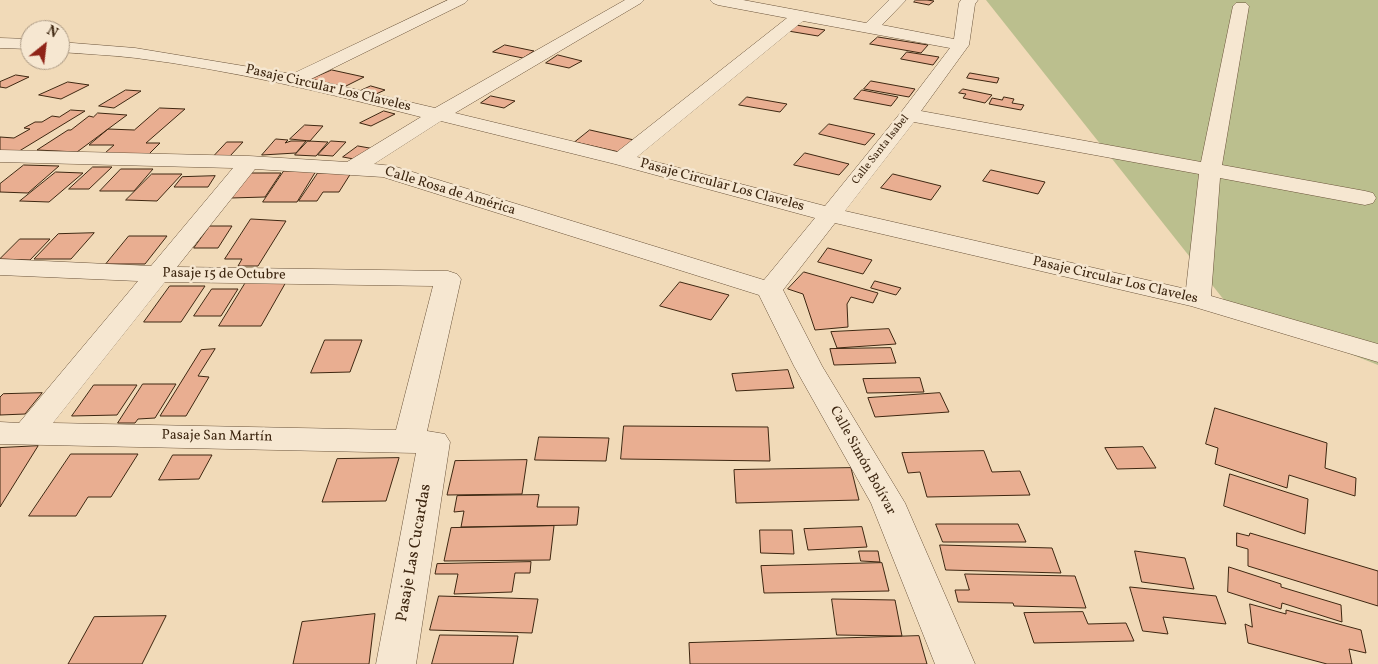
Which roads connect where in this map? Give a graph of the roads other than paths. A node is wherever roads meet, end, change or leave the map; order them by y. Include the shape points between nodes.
1 (460, 0) edge
2 (636, 0) edge
3 (898, 0) edge
4 (970, 0) edge
5 (727, 1) edge
6 (1241, 6) dead end
7 (798, 16) junction
8 (870, 28) junction
9 (0, 43) edge
10 (20, 44) edge
11 (960, 44) junction
12 (70, 48) edge
13 (294, 80) junction
14 (439, 114) junction
15 (908, 115) junction
16 (0, 156) edge
17 (621, 159) junction
18 (249, 162) junction
19 (351, 169) junction
20 (1210, 170) junction
21 (1365, 198) dead end
22 (831, 215) junction
23 (0, 267) edge
24 (158, 274) junction
25 (448, 280) joint
26 (770, 290) junction
27 (1198, 300) junction
28 (1378, 352) edge
29 (14, 433) edge
30 (421, 442) junction
31 (396, 664) edge
32 (955, 664) edge

1 - 13 street
2 - 14 street
3 - 8 street
4 - 11 street, Calle Santa Isabel
5 - 7 street
6 - 20 street
7 - 8 street
7 - 17 street
8 - 11 street
9 - 10 street
11 - 15 street, Calle Santa Isabel
12 - 13 street, Pasaje Circular Los Claveles via 135,53
13 - 14 street, Pasaje Circular Los Claveles
14 - 17 street, Pasaje Circular Los Claveles
14 - 19 street
15 - 20 street
15 - 22 street, Calle Santa Isabel
16 - 18 street, Calle Rosa de América
17 - 22 street, Pasaje Circular Los Claveles
18 - 19 street, Calle Rosa de América
18 - 24 street
19 - 26 street, Calle Rosa de América via 385,171
20 - 21 street
20 - 27 street
22 - 26 street, Calle Santa Isabel
22 - 27 street, Pasaje Circular Los Claveles
23 - 24 street, Pasaje 15 de Octubre
24 - 25 street, Pasaje 15 de Octubre
24 - 29 street
25 - 30 street, Pasaje Las Cucardas
26 - 32 street, Calle Simón Bolívar via 808,366 888,503
27 - 28 street, Pasaje Circular Los Claveles
29 - 30 street, Pasaje San Martín
30 - 31 street, Pasaje Las Cucardas

